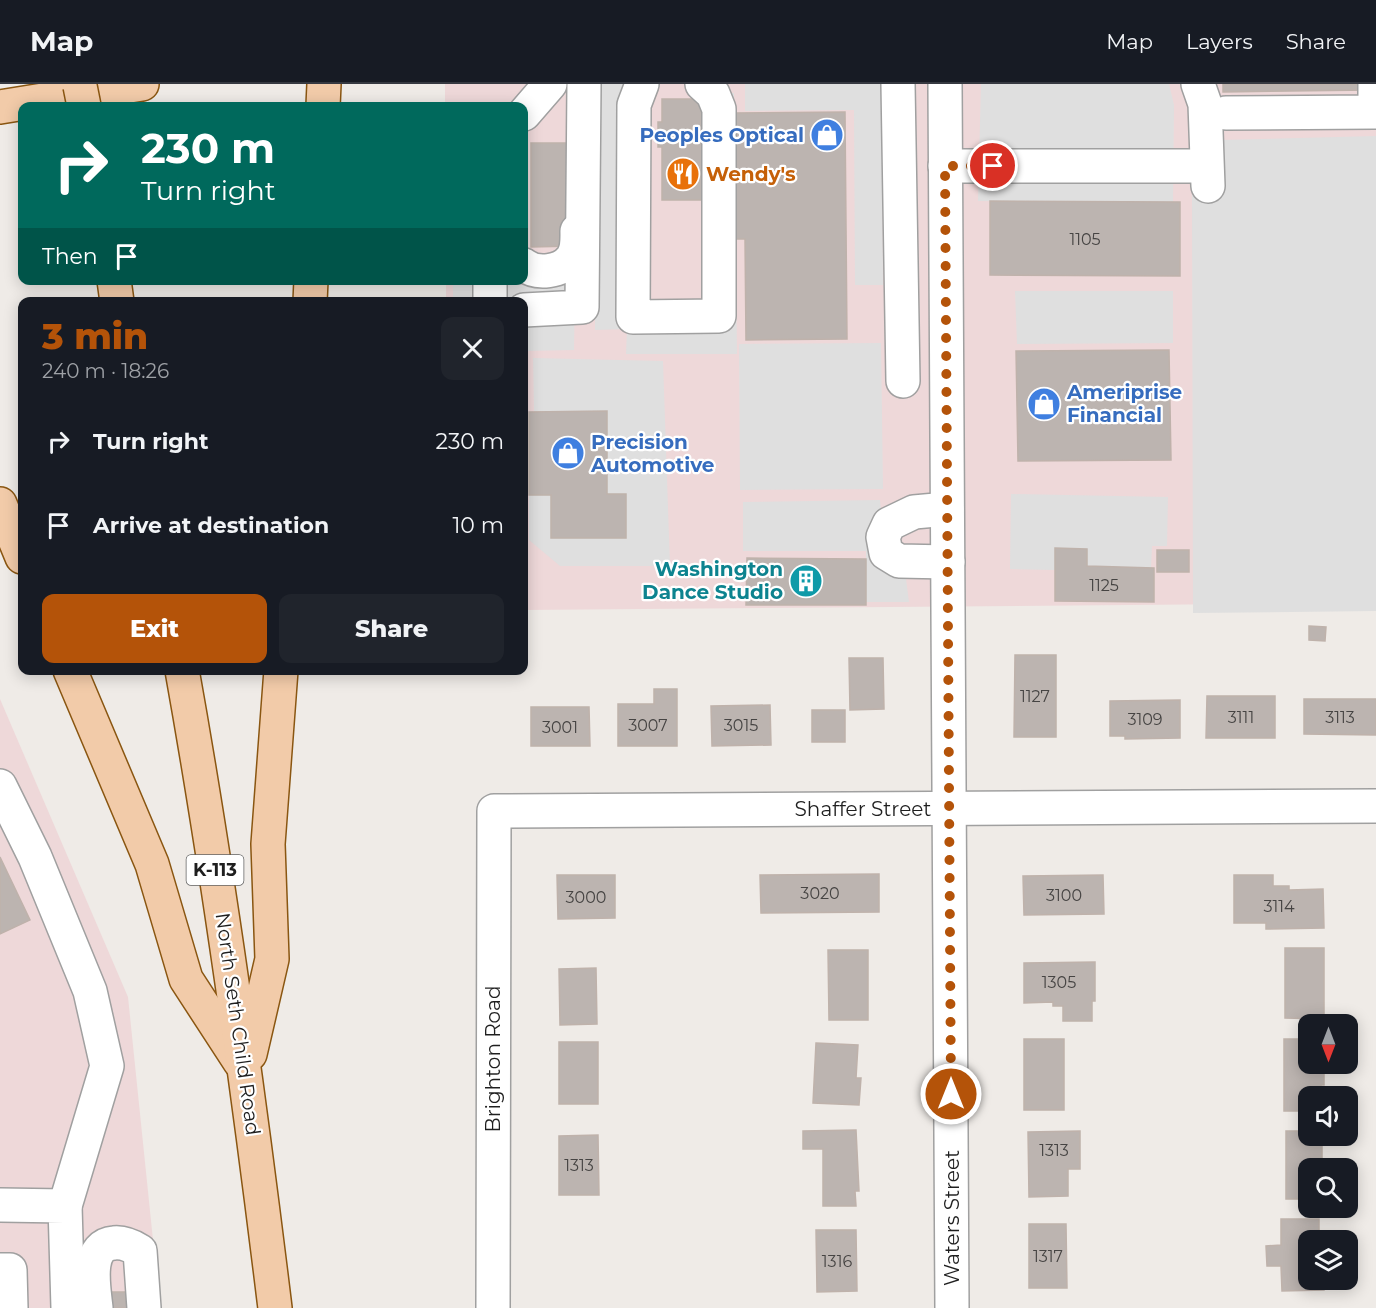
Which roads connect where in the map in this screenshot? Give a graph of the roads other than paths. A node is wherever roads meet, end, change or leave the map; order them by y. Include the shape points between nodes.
1 (142, 84) edge
2 (324, 84) edge
3 (550, 84) edge
4 (643, 84) edge
5 (898, 84) edge
6 (945, 84) edge
7 (1198, 84) edge
8 (1375, 84) edge
9 (704, 86) edge
10 (584, 96) edge
11 (31, 102) edge
12 (323, 102) edge
13 (18, 104) edge
14 (0, 107) edge
15 (528, 109) edge
16 (1226, 113) dead end
17 (945, 166) junction
18 (528, 269) edge
19 (528, 310) edge
20 (903, 381) dead end
21 (0, 504) edge
22 (947, 509) junction
23 (18, 547) edge
24 (948, 561) junction
25 (72, 675) edge
26 (183, 675) edge
27 (281, 675) edge
28 (0, 786) edge
29 (1376, 806) edge
30 (949, 809) junction
31 (494, 811) joint
32 (246, 1071) junction
33 (0, 1205) edge
34 (65, 1206) junction
35 (0, 1270) edge
36 (11, 1308) edge
37 (68, 1308) edge
38 (96, 1308) edge
39 (144, 1308) edge
40 (275, 1308) edge
41 (493, 1308) edge
42 (952, 1308) edge

1 - 11 main road
2 - 12 main road
3 - 15 street
4 - 9 street via 647,259 657,291 663,297 681,300 702,289 706,279
5 - 20 street
6 - 17 street, Waters Street
7 - 17 street via 1205,104 1208,176
8 - 16 street via 1375,112
10 - 18 street via 579,130 577,248 561,268 545,272
10 - 19 street via 582,308
13 - 14 main road
17 - 22 street, Waters Street
21 - 23 main road
22 - 24 street, Waters Street
22 - 24 street via 914,512 889,524 884,537 885,553 899,561
24 - 30 street, Waters Street
25 - 32 main road via 152,864 186,979
26 - 32 main road, North Seth Child Road / K-113
27 - 32 main road via 267,844 272,959
28 - 34 street via 35,857 90,991 107,1066
29 - 30 street, Shaffer Street
30 - 31 street, Shaffer Street
30 - 42 street, Waters Street
31 - 41 street, Brighton Road
32 - 40 main road, North Seth Child Road / K-113
33 - 34 street
34 - 37 street
35 - 36 street via 10,1270
38 - 39 street via 93,1268 97,1252 105,1244 117,1242 140,1251

